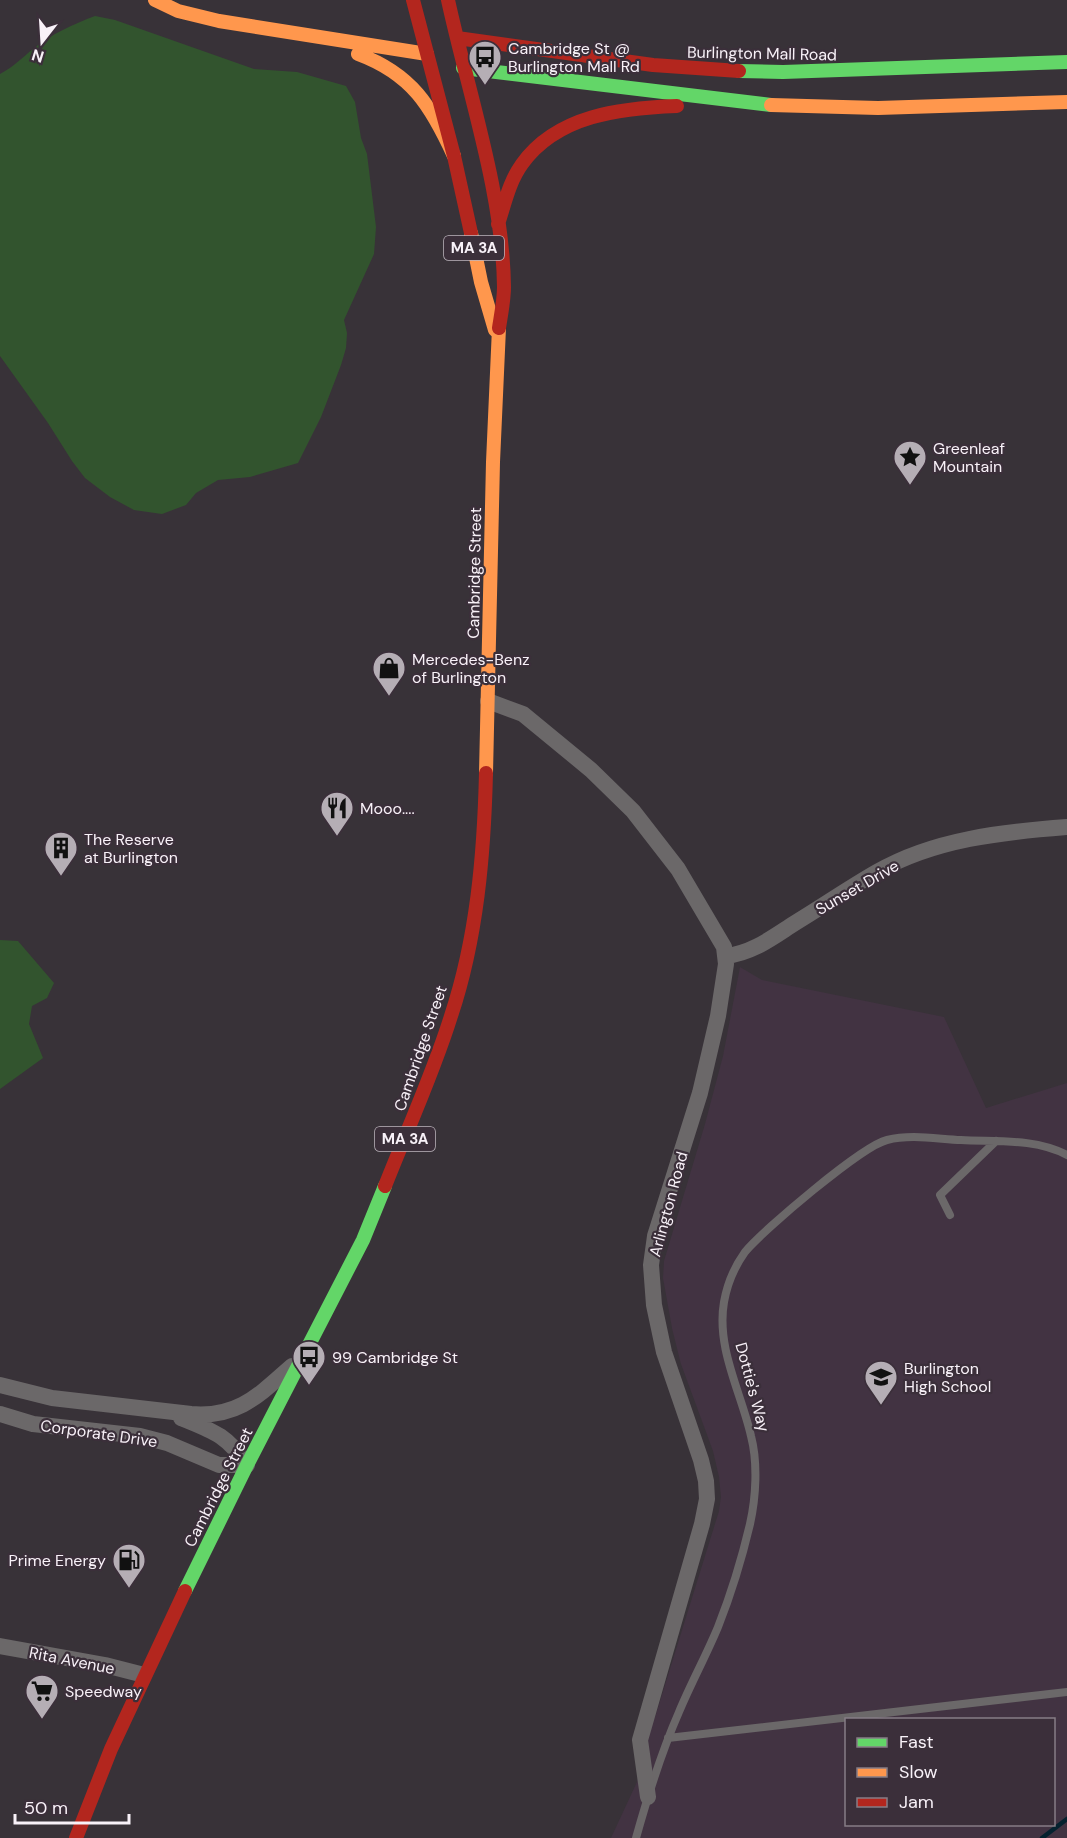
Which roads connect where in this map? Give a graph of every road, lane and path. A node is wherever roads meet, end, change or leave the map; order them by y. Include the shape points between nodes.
1 (155, 0) edge
2 (414, 0) edge
3 (448, 0) edge
4 (262, 28) junction
5 (442, 46) junction
6 (1067, 62) edge
7 (463, 68) junction
8 (1067, 102) edge
9 (765, 105) junction
10 (454, 156) junction
11 (498, 224) junction
12 (498, 340) junction
13 (488, 701) junction
14 (1067, 827) edge
15 (726, 956) junction
16 (996, 1141) junction
17 (1067, 1155) edge
18 (950, 1215) dead end
19 (304, 1356) junction
20 (0, 1385) edge
21 (138, 1407) junction
22 (0, 1414) edge
23 (247, 1465) junction
24 (0, 1646) edge
25 (144, 1676) junction
26 (1067, 1692) edge
27 (668, 1738) junction
28 (648, 1797) junction
29 (76, 1838) edge
30 (636, 1838) edge

1 - 4 main road via 194,16
2 - 5 main road, Cambridge Street / MA 3A
3 - 5 main road, Cambridge Street / MA 3A
4 - 5 main road
4 - 10 main road via 369,57 388,66 404,77 433,113
5 - 6 main road, Burlington Mall Road via 738,71
5 - 7 main road
5 - 7 main road, Cambridge Street / MA 3A
5 - 10 main road, Cambridge Street / MA 3A
7 - 9 main road
7 - 11 main road, Cambridge Street / MA 3A via 489,168
8 - 9 main road via 857,108
9 - 11 main road via 627,109 571,123 526,159 510,187
10 - 12 main road, Cambridge Street / MA 3A via 481,282
11 - 12 main road, Cambridge Street / MA 3A via 504,288
12 - 13 main road, Cambridge Street / MA 3A
13 - 15 street, Arlington Road via 523,714 591,770 648,827 678,869
13 - 19 main road, Cambridge Street / MA 3A via 480,873 468,954 452,1015 375,1212
14 - 15 street, Sunset Drive via 972,838 912,856 876,872 762,945
15 - 28 street, Arlington Road via 723,988 700,1093 656,1236 651,1265 662,1342 701,1461 707,1499 640,1740
16 - 17 lane, Dottie's Way via 1045,1147
16 - 18 lane via 940,1195
16 - 27 lane, Dottie's Way via 900,1138 879,1142 777,1221 745,1253 728,1289 722,1325 752,1437 752,1509 745,1545 718,1628
19 - 21 street, Corporate Drive via 257,1397 226,1412 201,1414
19 - 23 main road, Cambridge Street / MA 3A
20 - 21 street, Corporate Drive via 52,1398
21 - 23 street, Corporate Drive via 174,1415 223,1437
22 - 23 street, Corporate Drive via 33,1424 140,1436 219,1465
23 - 25 main road, Cambridge Street / MA 3A
24 - 25 street, Rita Avenue
25 - 29 main road, Cambridge Street / MA 3A
26 - 27 lane
27 - 28 lane, Dottie's Way
28 - 30 lane, Dottie's Way

